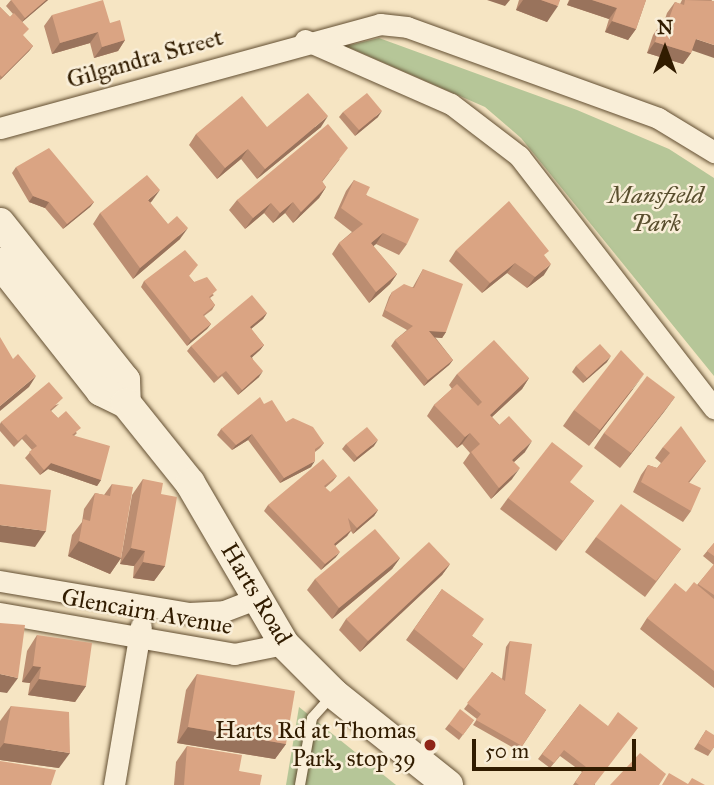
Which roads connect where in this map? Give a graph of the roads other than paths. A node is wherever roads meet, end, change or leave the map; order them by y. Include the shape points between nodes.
1 (305, 40) junction
2 (0, 128) edge
3 (714, 152) edge
4 (0, 223) edge
5 (0, 264) edge
6 (126, 403) junction
7 (714, 408) edge
8 (0, 581) edge
9 (255, 599) junction
10 (144, 606) junction
11 (0, 613) edge
12 (139, 637) junction
13 (284, 645) junction
14 (334, 694) junction
15 (114, 785) edge
16 (300, 785) edge
17 (448, 785) edge

1 - 2 street, Gilgandra Street
1 - 3 street, Gilgandra Street via 361,26 407,27 658,118
1 - 7 street via 451,104 519,156
4 - 6 street, Harts Road via 125,380
5 - 6 street, Harts Road via 102,391
6 - 9 street, Harts Road via 200,498
8 - 10 street, Glencairn Avenue
9 - 10 street, Glencairn Avenue via 213,613
9 - 13 street, Harts Road
10 - 12 street
11 - 12 street, Glencairn Avenue
12 - 13 street, Glencairn Avenue via 244,654
12 - 15 street
13 - 14 street, Harts Road
14 - 16 lane via 312,718
14 - 17 street, Harts Road

